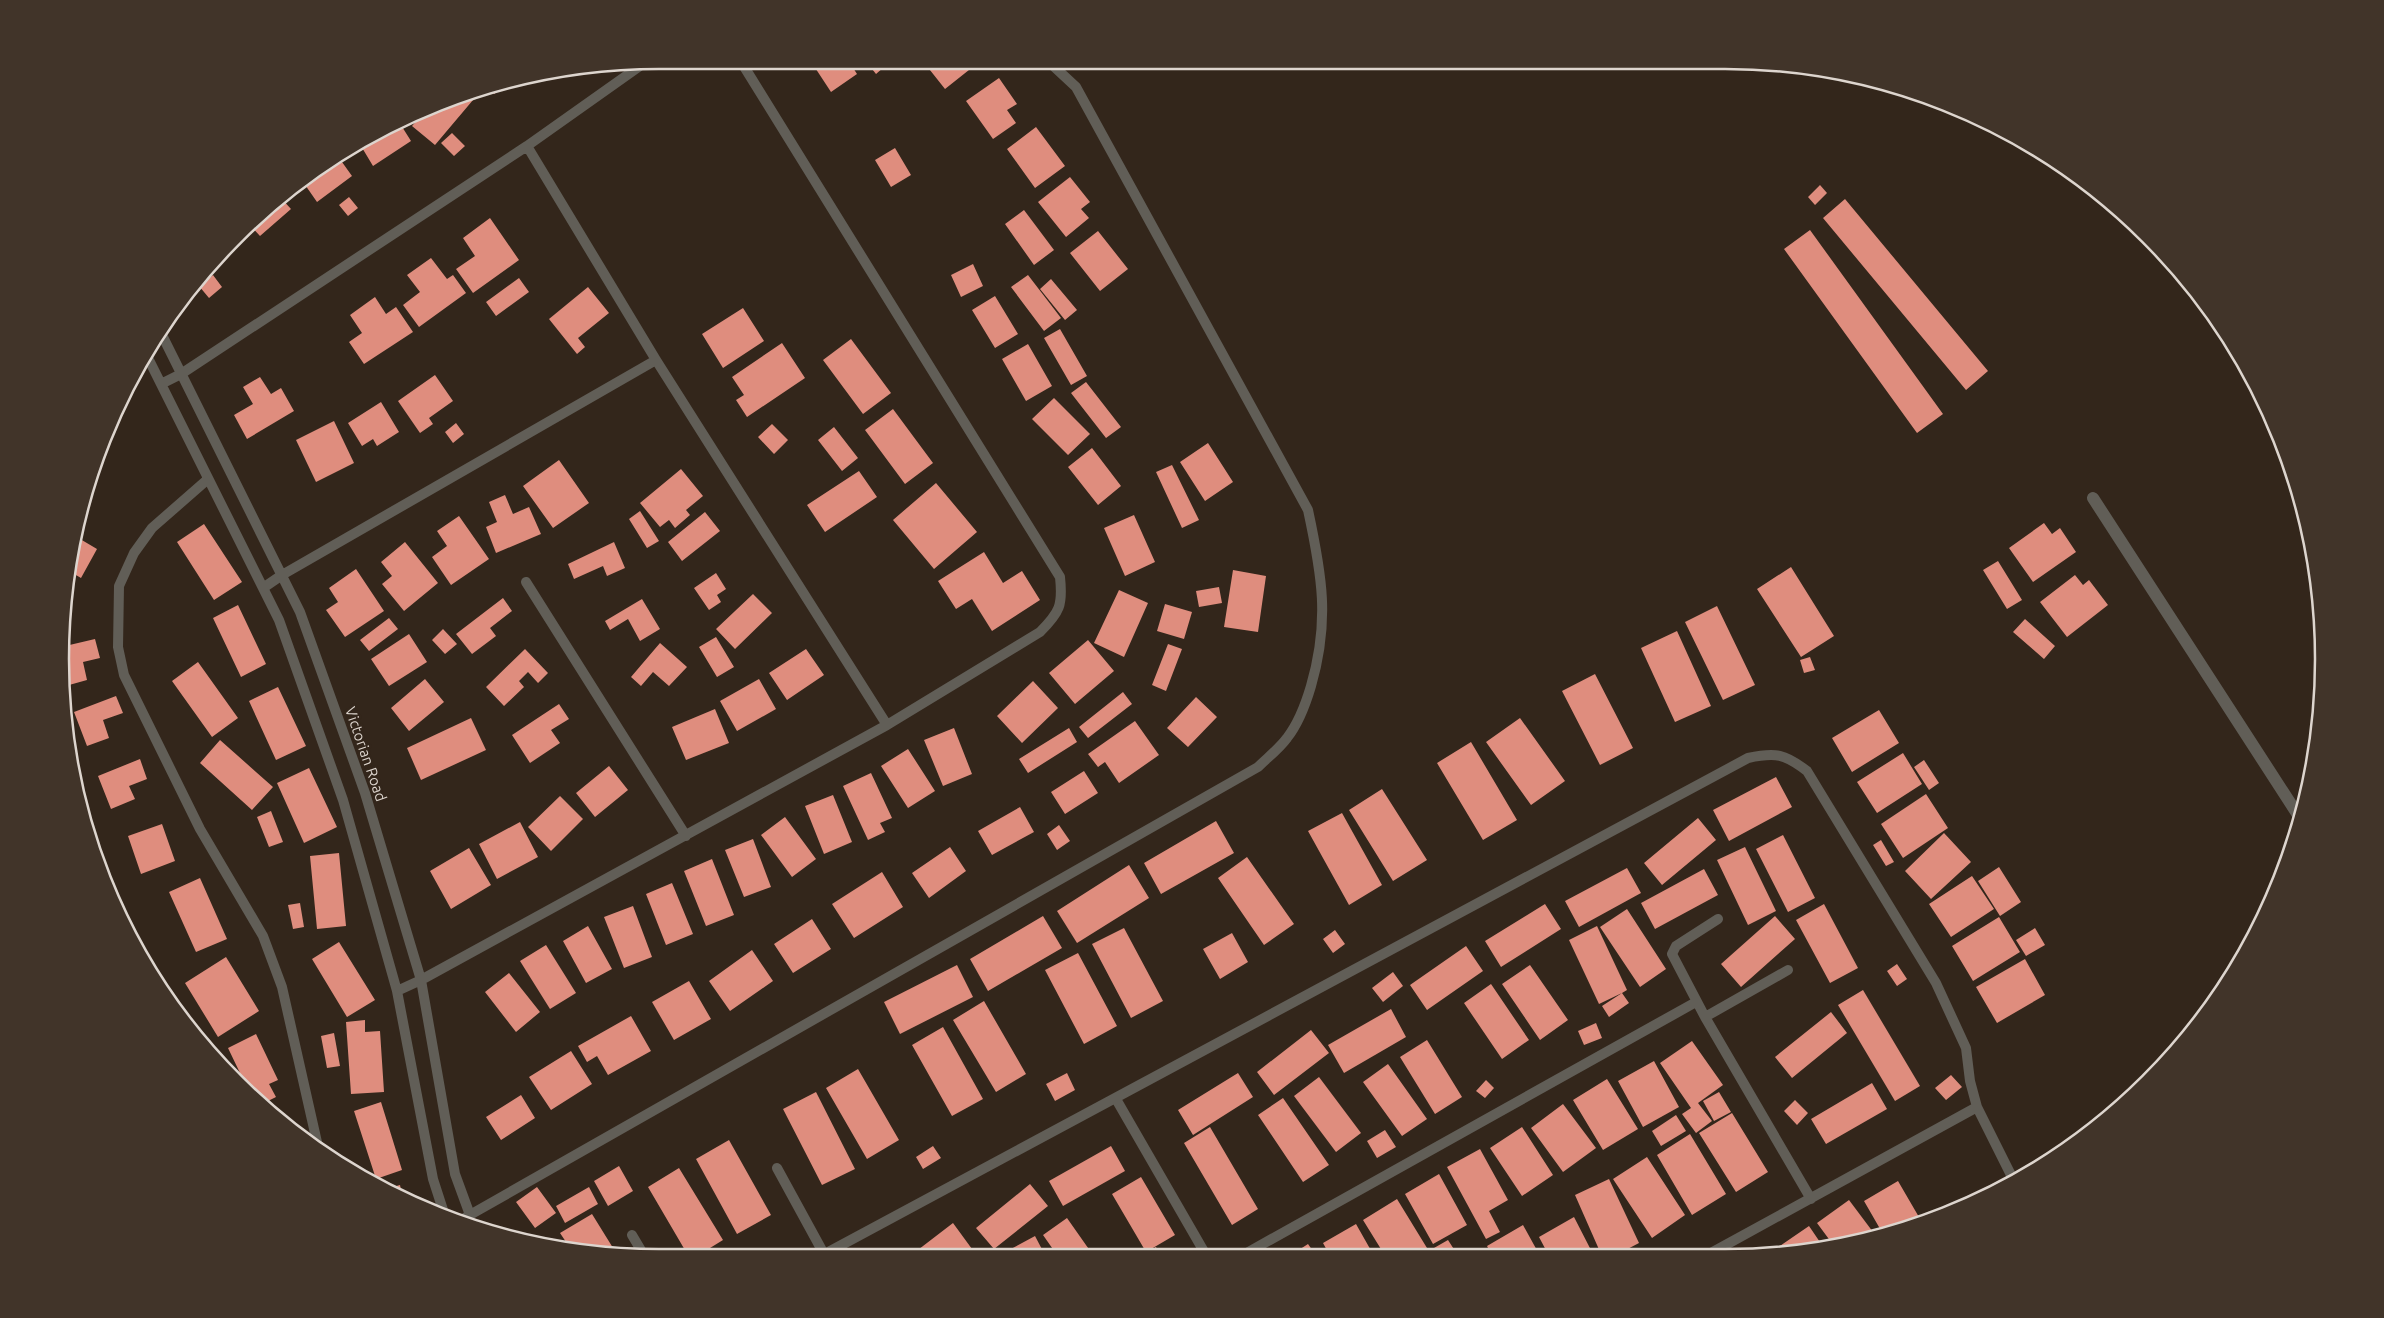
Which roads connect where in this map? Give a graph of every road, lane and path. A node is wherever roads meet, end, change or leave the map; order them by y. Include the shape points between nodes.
1 (746, 69) edge
2 (1057, 69) edge
3 (635, 70) edge
4 (527, 146) junction
5 (164, 338) edge
6 (656, 360) junction
7 (150, 361) edge
8 (181, 374) junction
9 (161, 384) junction
10 (208, 479) junction
11 (2093, 498) dead end
12 (282, 575) junction
13 (526, 582) dead end
14 (263, 588) junction
15 (886, 725) junction
16 (2295, 811) edge
17 (686, 836) junction
18 (1718, 919) dead end
19 (1788, 970) dead end
20 (421, 980) junction
21 (397, 991) junction
22 (1696, 1002) junction
23 (1705, 1017) junction
24 (1116, 1099) junction
25 (1977, 1107) junction
26 (316, 1139) edge
27 (777, 1168) dead end
28 (2011, 1175) edge
29 (1811, 1199) junction
30 (442, 1208) edge
31 (466, 1217) edge
32 (632, 1235) dead end
33 (640, 1249) edge
34 (820, 1249) edge
35 (834, 1249) edge
36 (1203, 1249) edge
37 (1254, 1249) edge
38 (1718, 1249) edge

1 - 15 lane via 1060,577 1062,600 1056,616 1040,632
2 - 31 lane via 1076,87 1308,510 1321,568 1324,618 1319,659 1306,702 1288,738 1258,767
3 - 4 lane
4 - 6 lane
4 - 8 lane
5 - 8 lane, Victorian Road
6 - 12 lane
6 - 15 lane
7 - 9 lane
8 - 9 lane
8 - 12 lane, Victorian Road
9 - 10 lane
10 - 14 lane
10 - 26 lane via 152,528 134,553 119,586 118,647 124,675 200,829 263,936 282,987
11 - 16 street
12 - 14 lane
12 - 20 lane, Victorian Road via 300,612 365,794
13 - 17 lane
14 - 21 lane via 279,620 343,800
15 - 17 lane
17 - 20 lane
18 - 22 lane via 1676,946 1672,954
19 - 23 lane
20 - 21 lane
20 - 31 lane, Victorian Road via 455,1174
21 - 30 lane via 433,1179
22 - 23 lane
22 - 37 lane
23 - 29 lane
24 - 25 lane via 1748,758 1768,754 1790,758 1807,771 1936,984 1966,1048
24 - 35 lane
24 - 36 lane
25 - 28 lane
25 - 29 lane
27 - 34 lane
29 - 38 lane
32 - 33 lane

